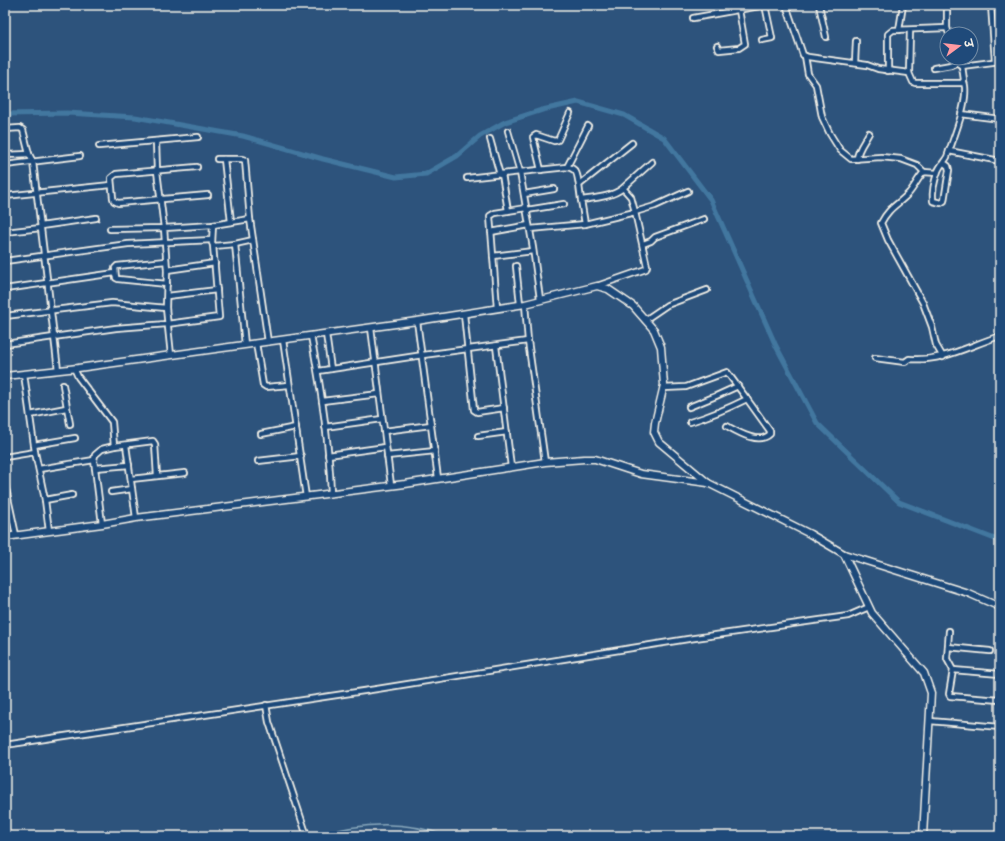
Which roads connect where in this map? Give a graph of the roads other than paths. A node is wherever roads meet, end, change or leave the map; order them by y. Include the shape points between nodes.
1 (765, 5) edge
2 (786, 5) edge
3 (819, 5) edge
4 (903, 5) edge
5 (947, 5) edge
6 (991, 5) edge
7 (739, 10) junction
8 (692, 18) dead end
9 (947, 26) edge
10 (939, 28) edge
11 (899, 30) junction
12 (910, 30) junction
13 (826, 37) dead end
14 (762, 40) dead end
15 (856, 41) dead end
16 (717, 46) dead end
17 (805, 56) junction
18 (997, 61) edge
19 (855, 63) junction
20 (979, 64) edge
21 (945, 66) edge
22 (962, 66) edge
23 (934, 68) dead end
24 (888, 70) junction
25 (909, 73) junction
26 (964, 82) junction
27 (570, 113) dead end
28 (961, 114) junction
29 (1000, 119) edge
30 (588, 126) dead end
31 (5, 129) edge
32 (508, 130) dead end
33 (869, 133) dead end
34 (198, 137) dead end
35 (490, 139) dead end
36 (156, 141) junction
37 (632, 143) dead end
38 (99, 146) dead end
39 (949, 151) junction
40 (29, 154) junction
41 (5, 155) edge
42 (80, 156) dead end
43 (217, 159) dead end
44 (224, 159) junction
45 (857, 159) junction
46 (1000, 160) edge
47 (32, 162) junction
48 (652, 162) dead end
49 (944, 163) junction
50 (5, 165) edge
51 (197, 167) dead end
52 (567, 167) junction
53 (541, 170) junction
54 (157, 171) junction
55 (520, 172) junction
56 (924, 172) junction
57 (937, 173) junction
58 (501, 174) junction
59 (467, 178) dead end
60 (111, 185) junction
61 (579, 185) junction
62 (623, 188) junction
63 (554, 189) dead end
64 (688, 191) dead end
65 (37, 193) junction
66 (524, 194) junction
67 (208, 195) dead end
68 (5, 196) edge
69 (161, 199) junction
70 (581, 200) junction
71 (564, 204) dead end
72 (526, 209) junction
73 (508, 211) junction
74 (636, 212) junction
75 (96, 218) dead end
76 (250, 219) junction
77 (704, 219) dead end
78 (231, 222) junction
79 (585, 224) junction
80 (213, 225) junction
81 (41, 227) junction
82 (530, 227) junction
83 (164, 228) junction
84 (110, 230) dead end
85 (5, 232) edge
86 (491, 232) junction
87 (253, 240) junction
88 (164, 242) junction
89 (212, 242) junction
90 (235, 244) junction
91 (643, 244) junction
92 (534, 251) junction
93 (45, 256) junction
94 (493, 256) junction
95 (5, 261) edge
96 (166, 261) junction
97 (215, 263) junction
98 (516, 266) dead end
99 (167, 270) junction
100 (115, 273) junction
101 (48, 283) junction
102 (167, 284) junction
103 (597, 286) junction
104 (5, 289) edge
105 (217, 290) junction
106 (707, 290) dead end
107 (167, 296) junction
108 (540, 300) junction
109 (522, 304) junction
110 (166, 308) junction
111 (497, 308) junction
112 (51, 310) junction
113 (464, 314) junction
114 (5, 316) edge
115 (645, 320) junction
116 (417, 321) junction
117 (167, 324) junction
118 (370, 328) junction
119 (326, 334) junction
120 (54, 336) junction
121 (312, 336) junction
122 (1000, 336) edge
123 (283, 340) junction
124 (528, 341) junction
125 (268, 342) junction
126 (256, 343) junction
127 (5, 344) edge
128 (245, 345) junction
129 (496, 346) junction
130 (467, 349) junction
131 (171, 355) junction
132 (423, 355) junction
133 (943, 357) junction
134 (875, 358) dead end
135 (375, 363) junction
136 (74, 368) junction
137 (331, 369) junction
138 (58, 370) junction
139 (318, 371) junction
140 (24, 374) junction
141 (5, 376) edge
142 (289, 384) junction
143 (62, 385) dead end
144 (738, 386) junction
145 (663, 388) junction
146 (379, 394) junction
147 (747, 399) junction
148 (322, 401) junction
149 (689, 407) dead end
150 (66, 408) junction
151 (504, 408) junction
152 (30, 415) junction
153 (382, 419) junction
154 (690, 422) dead end
155 (70, 424) dead end
156 (431, 424) junction
157 (727, 426) dead end
158 (296, 427) junction
159 (325, 427) junction
160 (384, 431) junction
161 (507, 432) junction
162 (261, 434) dead end
163 (478, 436) dead end
164 (75, 438) dead end
165 (34, 445) junction
166 (126, 445) junction
167 (114, 446) junction
168 (386, 447) junction
169 (435, 451) junction
170 (35, 452) junction
171 (328, 455) junction
172 (301, 456) junction
173 (387, 456) junction
174 (5, 457) edge
175 (94, 460) junction
176 (258, 461) dead end
177 (545, 462) junction
178 (129, 464) junction
179 (511, 467) junction
180 (96, 468) junction
181 (39, 469) junction
182 (185, 473) dead end
183 (157, 476) junction
184 (438, 478) junction
185 (131, 479) junction
186 (5, 484) edge
187 (708, 484) junction
188 (391, 485) junction
189 (132, 489) junction
190 (111, 492) dead end
191 (331, 494) junction
192 (72, 495) dead end
193 (306, 497) junction
194 (45, 500) junction
195 (136, 518) junction
196 (102, 524) junction
197 (49, 531) junction
198 (16, 535) junction
199 (5, 537) edge
200 (844, 554) junction
201 (869, 607) junction
202 (1000, 607) edge
203 (949, 631) dead end
204 (948, 647) junction
205 (990, 651) dead end
206 (953, 670) junction
207 (1000, 674) edge
208 (1000, 700) edge
209 (266, 705) junction
210 (930, 721) junction
211 (1000, 727) edge
212 (5, 745) edge
213 (306, 834) edge
214 (923, 836) edge

1 - 7 street
1 - 14 street via 772,38
2 - 17 street
3 - 13 street
4 - 11 street
5 - 9 street
6 - 18 street
7 - 8 street
7 - 16 street via 746,44 739,48 719,50
10 - 12 street
11 - 12 street
11 - 24 street via 893,30 888,34
12 - 25 street
15 - 19 street
17 - 19 street
17 - 45 street via 808,74 816,85 822,117 830,134 840,150 851,159
18 - 20 street
19 - 24 street
21 - 23 street
22 - 26 street
24 - 25 street
25 - 26 street via 915,83
26 - 28 street via 966,89
27 - 53 street via 558,140 536,135 533,137
28 - 29 street
28 - 39 street
30 - 52 street
31 - 40 street via 23,130
32 - 55 street
33 - 45 street via 858,152
34 - 36 street
35 - 58 street
36 - 38 street
36 - 54 street
37 - 61 street
39 - 46 street
39 - 49 street
40 - 41 street
40 - 47 street
42 - 47 street
43 - 44 street
44 - 76 street via 245,160
44 - 78 street
45 - 56 street via 901,159 917,165
47 - 50 street
47 - 65 street
48 - 62 street
49 - 57 street
49 - 57 street via 949,170 942,203 935,202 932,198
51 - 54 street
52 - 53 street
52 - 61 street via 573,168 576,172
53 - 55 street
54 - 60 street via 116,174 111,178
54 - 69 street
55 - 58 street
55 - 66 street
56 - 57 street
56 - 133 street via 909,194 885,214 881,224 923,303 936,345
58 - 59 street
58 - 73 street
60 - 65 street
60 - 69 street via 116,202
61 - 70 street
62 - 70 street via 614,194
62 - 74 street via 631,198
63 - 66 street
64 - 74 street
65 - 68 street
65 - 81 street
66 - 72 street
67 - 69 street
69 - 83 street
70 - 79 street
71 - 72 street
72 - 73 street
72 - 82 street
73 - 86 street via 491,214
74 - 79 street
74 - 91 street
75 - 81 street
76 - 78 street
76 - 87 street
77 - 91 street
78 - 80 street
79 - 82 street
80 - 83 street
80 - 89 street
81 - 85 street
81 - 93 street
82 - 86 street
82 - 92 street
83 - 84 street
83 - 88 street
86 - 94 street
87 - 90 street
87 - 125 street
88 - 89 street
88 - 93 street
88 - 96 street
89 - 90 street via 216,246
89 - 97 street
90 - 128 street
91 - 103 street via 646,269
92 - 94 street
92 - 108 street
93 - 95 street
93 - 101 street
94 - 111 street
96 - 99 street
96 - 100 street via 117,266
97 - 99 street
97 - 105 street
98 - 109 street
99 - 102 street
100 - 101 street
100 - 102 street via 118,280
101 - 104 street
101 - 112 street
102 - 107 street
103 - 108 street
103 - 115 street via 608,289 633,306
105 - 107 street
105 - 117 street via 219,317
106 - 115 street via 667,305
107 - 110 street
108 - 109 street
109 - 111 street
109 - 124 street
110 - 112 street via 112,303
110 - 117 street
111 - 113 street
112 - 114 street
112 - 120 street
113 - 116 street
113 - 130 street
115 - 145 street via 654,330 661,347
116 - 118 street
116 - 132 street
117 - 120 street
117 - 131 street
118 - 119 street
118 - 135 street
119 - 121 street
119 - 137 street
120 - 127 street
120 - 138 street
121 - 123 street
121 - 139 street
122 - 133 street
123 - 125 street
123 - 142 street
124 - 129 street
124 - 177 street
125 - 126 street
126 - 128 street
126 - 142 street via 263,385 266,387
128 - 131 street
129 - 130 street
129 - 151 street
130 - 132 street
130 - 151 street via 474,410 477,412
131 - 136 street
132 - 135 street
132 - 156 street
133 - 134 street via 909,359 905,362
135 - 137 street
135 - 146 street
136 - 138 street
136 - 167 street via 112,422
137 - 139 street
138 - 140 street
139 - 148 street
140 - 141 street
140 - 152 street
142 - 158 street
143 - 150 street
144 - 145 street via 727,372 686,387
144 - 147 street
144 - 149 street
145 - 187 street via 654,432 659,442
146 - 148 street
146 - 153 street
147 - 154 street
147 - 157 street via 770,431 769,436 753,438
148 - 159 street
150 - 152 street
150 - 155 street
151 - 161 street
152 - 165 street
153 - 159 street
153 - 160 street
156 - 160 street
156 - 169 street
158 - 162 street
158 - 172 street
159 - 171 street
160 - 168 street
161 - 163 street
161 - 179 street
164 - 165 street
165 - 170 street
166 - 167 street
166 - 178 street
166 - 183 street via 154,442
167 - 175 street via 100,450
168 - 171 street
168 - 173 street
169 - 173 street
169 - 184 street
170 - 174 street
170 - 181 street
171 - 191 street
172 - 176 street
172 - 193 street
173 - 188 street
175 - 180 street
175 - 181 street
177 - 179 street
177 - 187 street via 595,459 641,474
178 - 180 street
178 - 185 street
179 - 184 street
180 - 196 street
181 - 194 street
182 - 183 street
183 - 185 street
184 - 188 street
185 - 189 street
186 - 198 street
187 - 200 street via 810,534
188 - 191 street
189 - 190 street
189 - 195 street
191 - 193 street
192 - 194 street
193 - 195 street
194 - 197 street
195 - 196 street
196 - 197 street
197 - 198 street
198 - 199 street
200 - 201 street
200 - 202 street via 968,593
201 - 209 street via 848,616
201 - 210 street via 924,673 931,693
203 - 204 street
204 - 205 street
204 - 206 street via 947,659
206 - 207 street
206 - 208 street via 950,696
209 - 212 street
209 - 213 street
210 - 211 street
210 - 214 street

